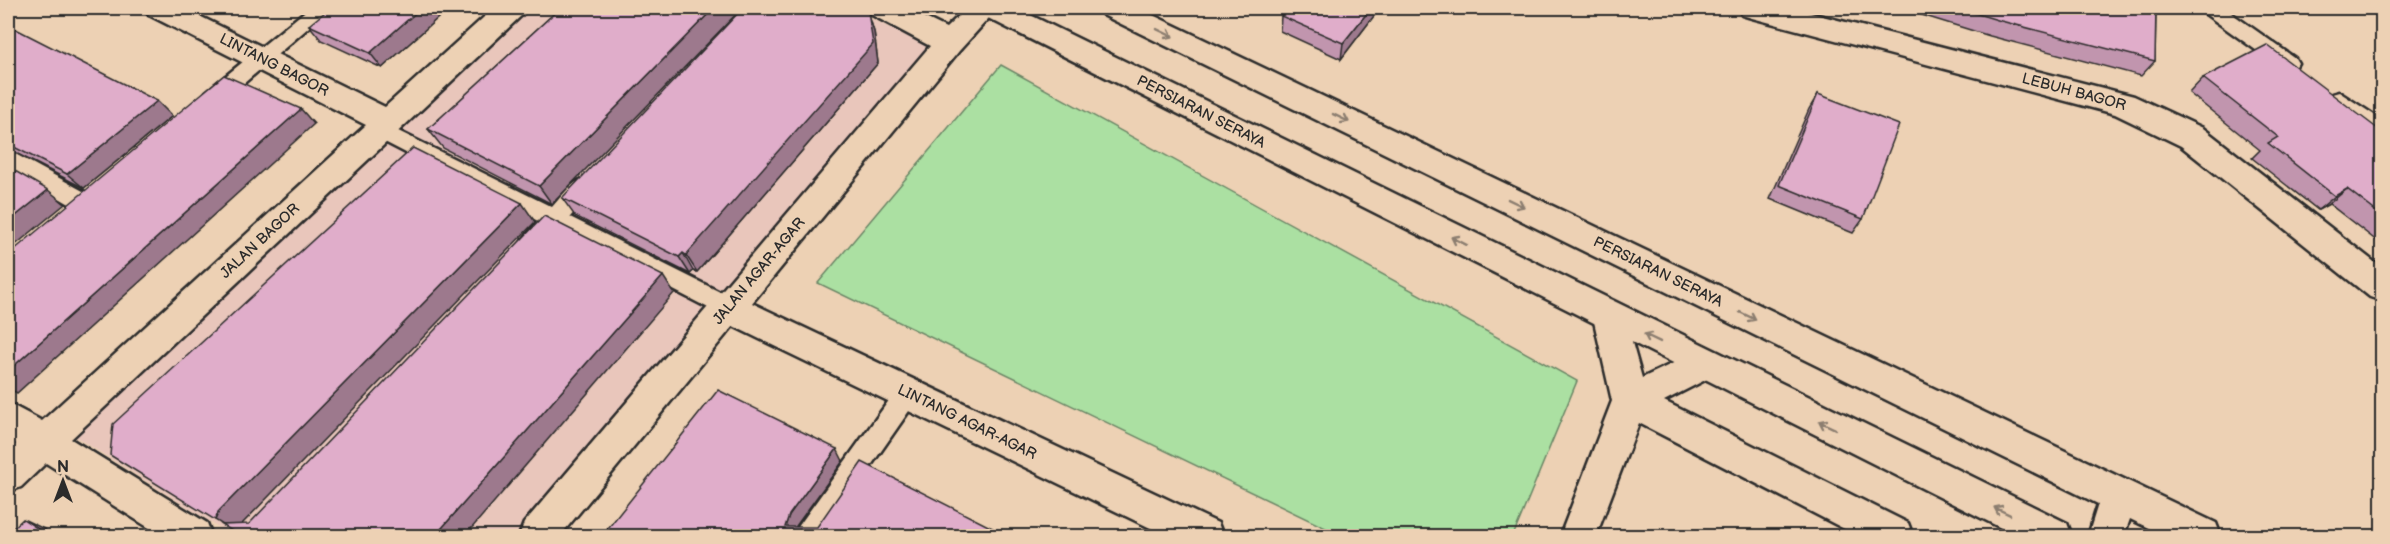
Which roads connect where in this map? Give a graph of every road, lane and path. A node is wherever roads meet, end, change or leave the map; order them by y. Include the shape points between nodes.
1 (159, 8) edge
2 (321, 8) edge
3 (512, 8) edge
4 (882, 8) edge
5 (984, 8) edge
6 (992, 8) edge
7 (1113, 8) edge
8 (1752, 8) edge
9 (2211, 8) edge
10 (949, 43) junction
11 (261, 58) junction
12 (2309, 78) edge
13 (2327, 91) edge
14 (196, 112) edge
15 (384, 126) junction
16 (2382, 131) edge
17 (8, 158) edge
18 (603, 168) edge
19 (104, 188) edge
20 (86, 203) junction
21 (69, 217) edge
22 (554, 219) junction
23 (522, 253) edge
24 (2382, 287) edge
25 (728, 307) junction
26 (1610, 317) junction
27 (1703, 364) junction
28 (908, 393) junction
29 (1630, 401) junction
30 (8, 419) edge
31 (43, 442) junction
32 (8, 475) edge
33 (2119, 496) junction
34 (194, 537) edge
35 (537, 537) edge
36 (807, 537) edge
37 (1205, 537) edge
38 (1578, 537) edge
39 (1895, 537) edge
40 (2054, 537) edge
41 (2106, 537) edge
42 (2204, 537) edge

1 - 11 street, LINTANG BAGOR
2 - 11 lane
3 - 15 street, JALAN BAGOR
4 - 10 street
5 - 10 street, JALAN AGAR-AGAR
26 -> 6 street, PERSIARAN SERAYA
7 -> 33 street, PERSIARAN SERAYA
8 - 24 street, LEBUH BAGOR via 2123,104 2192,136
9 - 12 lane
10 - 25 street, JALAN AGAR-AGAR
11 - 14 lane
11 - 15 street, LINTANG BAGOR
13 - 16 lane
15 - 22 lane
15 - 31 street, JALAN BAGOR
17 - 20 lane
18 - 22 lane
19 - 20 lane
20 - 21 lane
22 - 23 lane
22 - 25 lane
25 - 28 street, LINTANG AGAR-AGAR
25 - 35 street, JALAN AGAR-AGAR
27 -> 26 street, PERSIARAN SERAYA
26 - 29 street
27 - 29 street
40 -> 27 street, PERSIARAN SERAYA
28 - 36 lane
28 - 37 street, LINTANG AGAR-AGAR
29 - 38 street
29 - 39 street
30 - 31 street
31 - 32 street, JALAN BAGOR
31 - 34 street
33 - 41 street
33 - 42 street, PERSIARAN SERAYA

